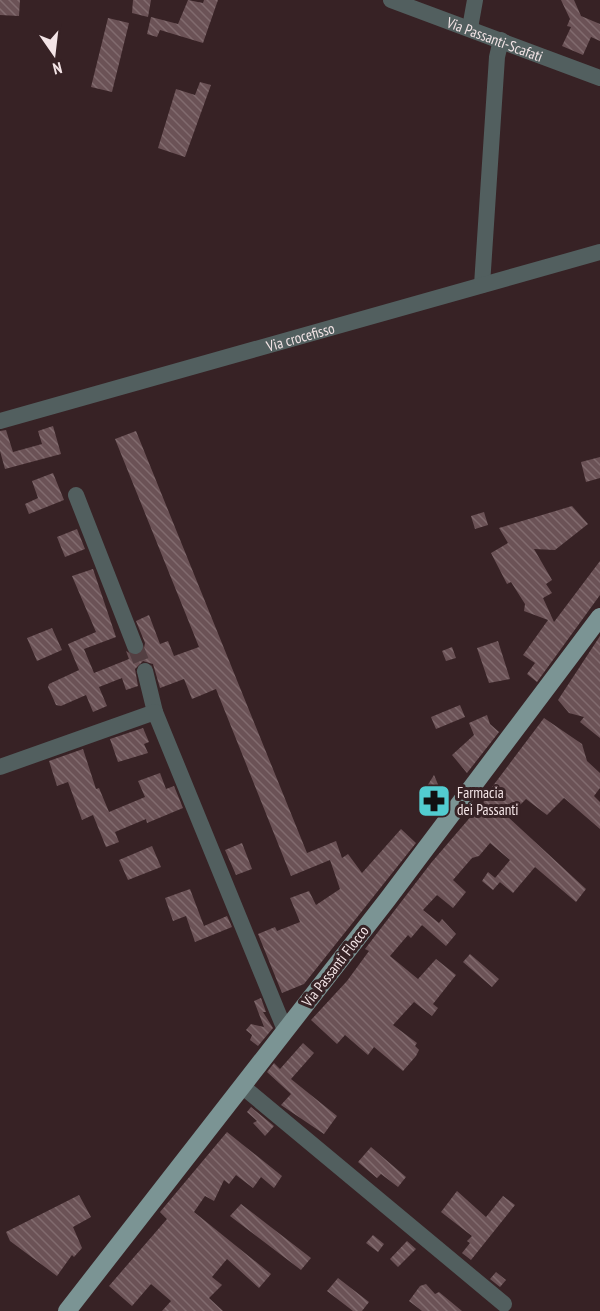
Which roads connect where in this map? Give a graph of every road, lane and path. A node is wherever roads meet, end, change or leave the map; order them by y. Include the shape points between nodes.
1 (391, 0) edge
2 (475, 0) edge
3 (470, 28) junction
4 (501, 39) junction
5 (600, 78) edge
6 (600, 252) edge
7 (482, 285) junction
8 (0, 421) edge
9 (76, 495) dead end
10 (600, 617) edge
11 (135, 646) tunnel mouth
12 (145, 671) tunnel mouth
13 (155, 712) junction
14 (0, 767) edge
15 (285, 1030) junction
16 (242, 1086) junction
17 (504, 1304) dead end
18 (67, 1311) edge

1 - 3 street, Via Passanti-Scafati
2 - 3 street
3 - 4 street, Via Passanti-Scafati
4 - 5 street, Via Passanti-Scafati
4 - 7 street
6 - 7 street, Via crocefisso
7 - 8 street, Via crocefisso
9 - 11 street
10 - 15 main road, Via Passanti Flocco
12 - 13 street
13 - 14 street
13 - 15 street
15 - 16 main road, Via Passanti Flocco
16 - 17 street
16 - 18 main road, Via Passanti Flocco

